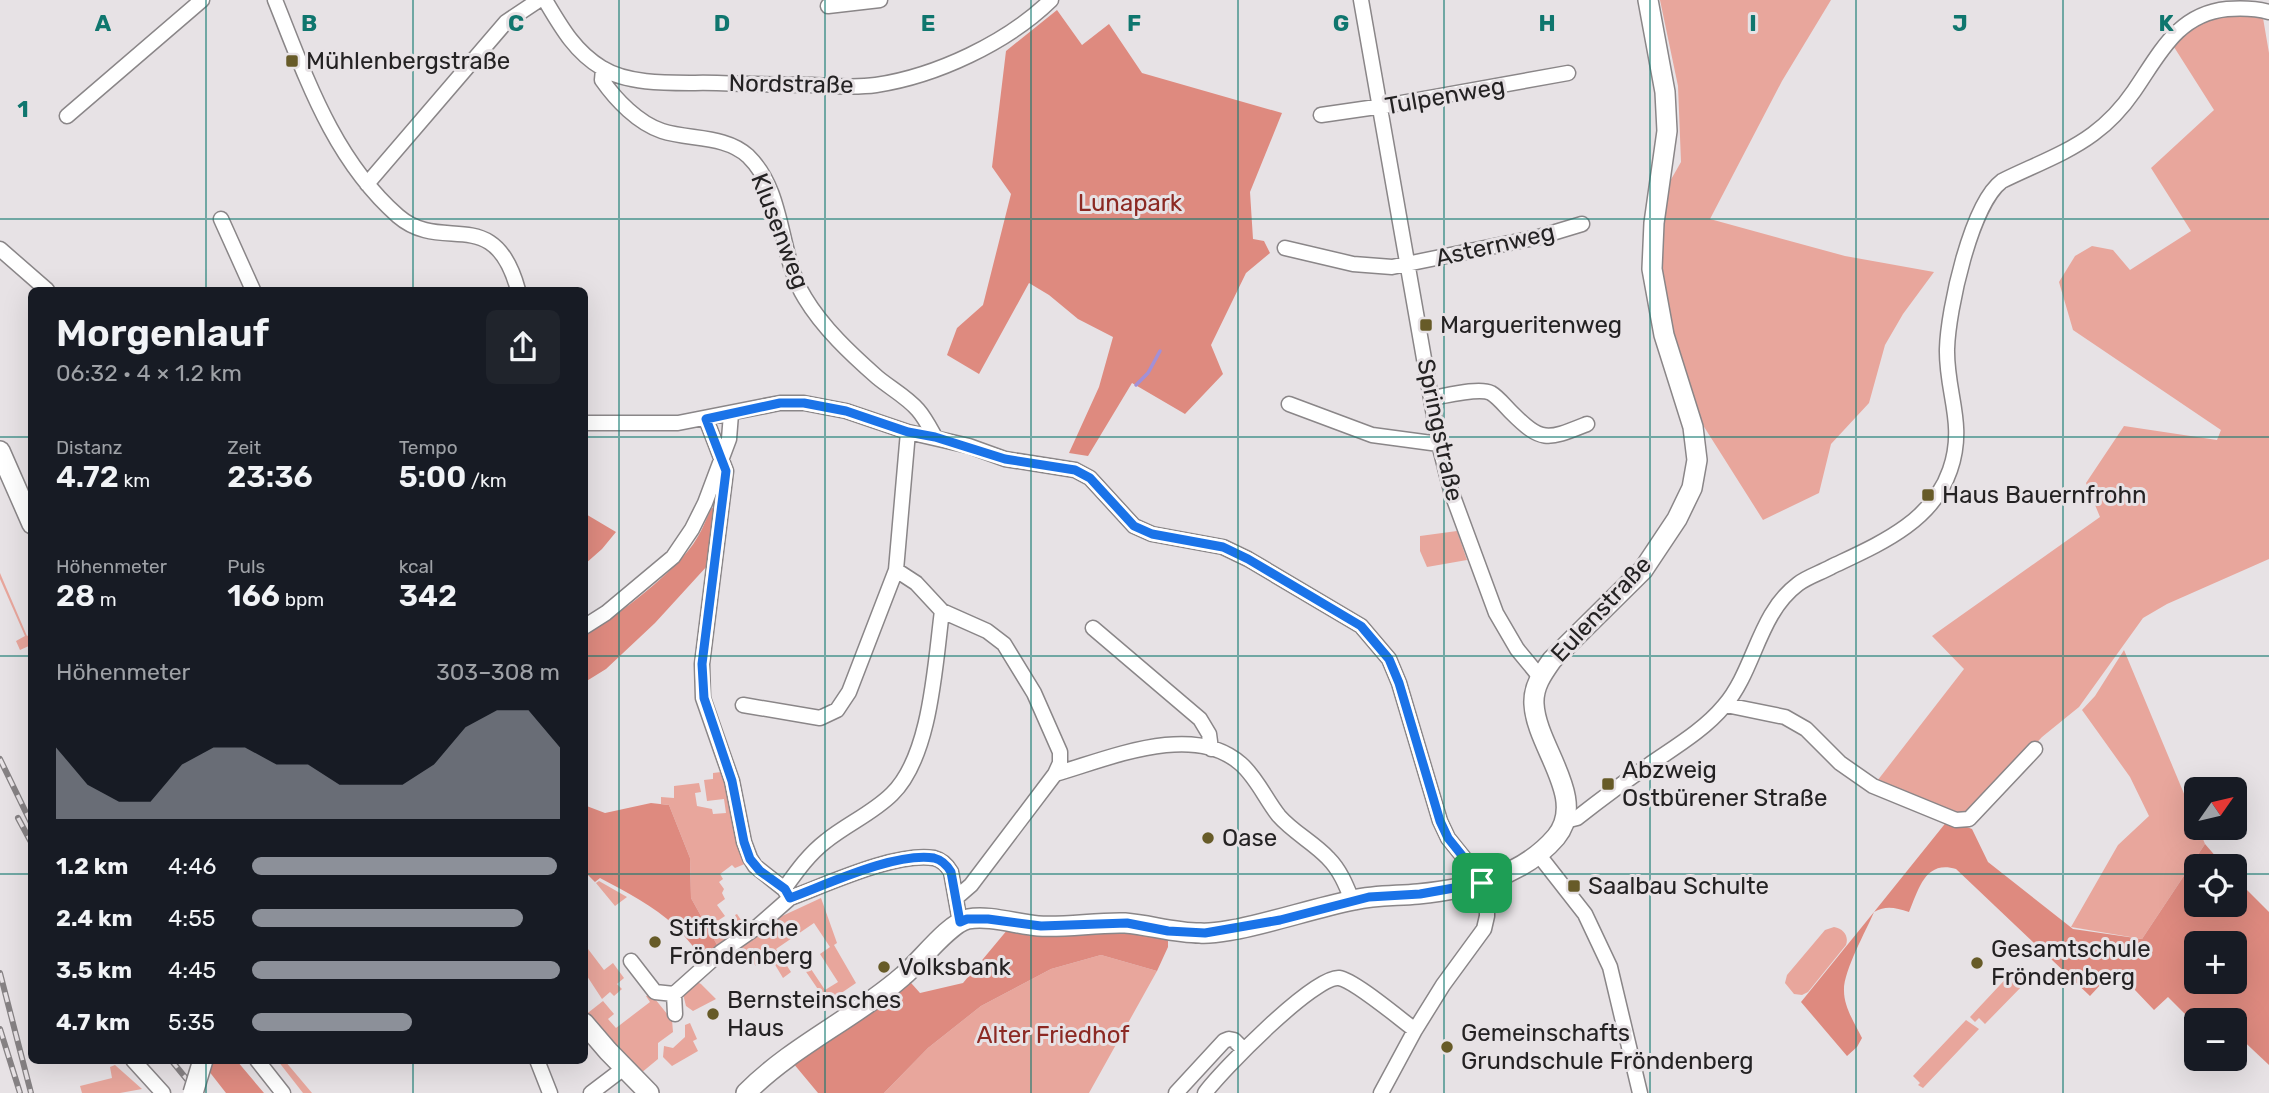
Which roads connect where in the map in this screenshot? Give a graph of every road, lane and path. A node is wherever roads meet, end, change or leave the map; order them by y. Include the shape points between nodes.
1 (202, 0) edge
2 (275, 0) edge
3 (539, 0) edge
4 (545, 0) edge
5 (880, 0) edge
6 (1051, 0) edge
7 (1361, 0) edge
8 (1648, 0) edge
9 (828, 6) dead end
10 (2269, 12) edge
11 (603, 69) junction
12 (1568, 73) dead end
13 (1379, 107) junction
14 (1321, 115) dead end
15 (67, 116) dead end
16 (368, 184) junction
17 (220, 219) dead end
18 (1582, 224) dead end
19 (1286, 248) dead end
20 (0, 249) edge
21 (1407, 265) junction
22 (44, 287) edge
23 (252, 287) edge
24 (517, 287) edge
25 (1432, 398) junction
26 (1289, 404) dead end
27 (731, 414) junction
28 (706, 419) junction
29 (588, 424) edge
30 (1587, 424) dead end
31 (908, 432) junction
32 (935, 437) junction
33 (1439, 444) junction
34 (0, 451) edge
35 (722, 457) junction
36 (28, 515) edge
37 (896, 570) junction
38 (942, 611) junction
39 (588, 624) edge
40 (1093, 628) dead end
41 (1540, 677) junction
42 (743, 705) dead end
43 (1726, 705) junction
44 (1211, 749) junction
45 (2035, 749) dead end
46 (1055, 774) junction
47 (1565, 821) junction
48 (1538, 854) junction
49 (1482, 883) junction
50 (787, 894) junction
51 (956, 898) junction
52 (1352, 900) junction
53 (960, 922) junction
54 (631, 961) dead end
55 (674, 994) junction
56 (675, 1014) dead end
57 (588, 1028) edge
58 (1415, 1030) junction
59 (1244, 1050) junction
60 (137, 1064) edge
61 (202, 1064) edge
62 (260, 1064) edge
63 (539, 1064) edge
64 (624, 1068) junction
65 (163, 1093) edge
66 (193, 1093) edge
67 (283, 1093) edge
68 (550, 1093) edge
69 (591, 1093) edge
70 (649, 1093) edge
71 (746, 1093) edge
72 (1176, 1093) edge
73 (1205, 1093) edge
74 (1381, 1093) edge
75 (1640, 1093) edge

1 - 15 street
2 - 16 street via 334,137
3 - 16 street via 506,22
4 - 11 street, Nordstraße via 572,44
5 - 9 street
6 - 11 street, Nordstraße via 972,54 877,85 636,80
7 - 13 street, Springstraße
8 - 41 main road, Eulenstraße via 1665,92 1667,131 1652,269 1697,460 1692,488 1677,519 1643,570
10 - 43 street via 2236,8 2196,17 2165,46 2132,94 2093,134 1993,188 1979,214 1950,314 1947,351 1958,424 1950,471 1941,490 1907,527 1800,583 1782,599
11 - 32 street, Klusenweg via 602,80 609,90 650,126 725,143 749,158 767,184 804,297 851,353 918,409
12 - 13 street, Tulpenweg
13 - 14 street, Tulpenweg
13 - 21 street, Springstraße
16 - 24 street via 409,225 471,235 491,243 507,260
17 - 23 street
18 - 21 street, Asternweg
19 - 21 street, Asternweg via 1353,264
20 - 22 street
21 - 25 street, Springstraße
25 - 30 street via 1491,393 1525,426 1545,437
25 - 33 street, Springstraße
26 - 33 street via 1372,435
27 - 28 street
27 - 31 street via 780,403 804,403 846,411
27 - 35 street
28 - 29 street
28 - 35 street
31 - 32 street
31 - 37 street
32 - 49 street via 1005,459 1075,470 1090,478 1134,526 1152,534 1223,547 1361,626 1389,659 1399,683 1448,838
33 - 41 street, Springstraße via 1451,492 1496,613
34 - 36 main road
35 - 39 street via 705,503 673,557
35 - 50 street via 726,471 702,664 704,698 732,781 744,842 755,866
37 - 38 street via 916,583
37 - 42 street via 849,692 837,710 820,718
38 - 46 street via 1004,644 1050,726 1060,752
38 - 50 street via 925,729 909,772 882,803 805,860
40 - 44 street via 1200,719
41 - 47 main road, Eulenstraße via 1535,712 1564,791
43 - 45 street via 1786,717 1873,786 1956,820 1969,819
43 - 47 street via 1577,818
44 - 46 street via 1158,744
44 - 52 street via 1244,767 1280,817 1328,858
46 - 51 street via 971,885
47 - 48 main road
48 - 49 main road
48 - 75 street via 1585,914 1611,967
49 - 52 main road
49 - 58 street via 1487,900 1483,929
50 - 51 street via 908,858 936,858 951,872
50 - 55 street via 757,927
51 - 53 street
52 - 53 main road via 1280,920 1205,933 1127,923 1041,926 988,919
53 - 71 main road via 898,980 780,1062
54 - 55 street via 655,992
55 - 56 street
57 - 64 main road
58 - 59 street via 1348,981 1333,978 1284,1013
58 - 74 street
59 - 72 street via 1234,1040 1224,1041
59 - 73 street
60 - 65 street
61 - 66 main road, bridge
62 - 67 street
63 - 68 street
64 - 69 street
64 - 70 main road

